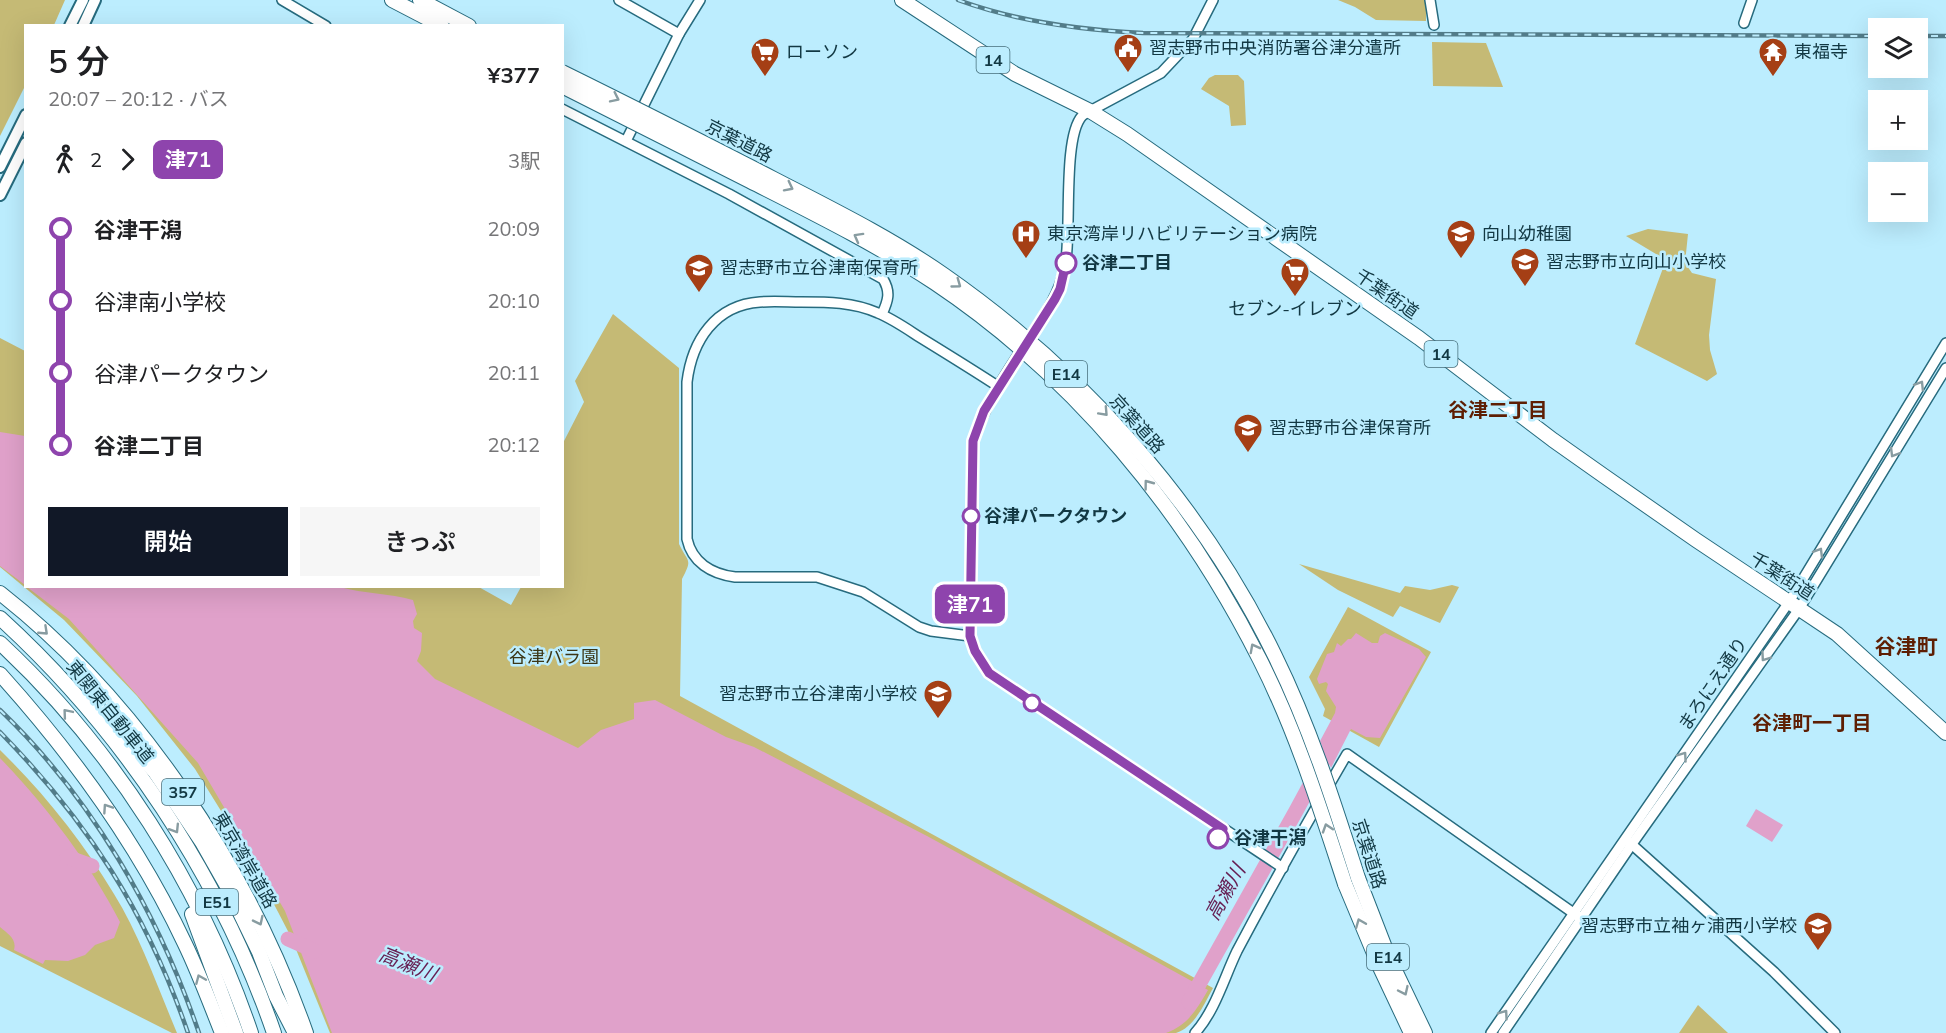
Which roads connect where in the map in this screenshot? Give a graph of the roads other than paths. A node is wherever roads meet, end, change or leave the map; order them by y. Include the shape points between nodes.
1 (83, 0) edge
2 (95, 0) edge
3 (282, 0) edge
4 (392, 0) edge
5 (420, 0) edge
6 (619, 0) edge
7 (700, 0) edge
8 (902, 0) edge
9 (1213, 0) edge
10 (1430, 0) edge
11 (1752, 0) edge
12 (1744, 23) dead end
13 (71, 24) edge
14 (84, 24) edge
15 (323, 24) edge
16 (438, 24) edge
17 (465, 24) edge
18 (1434, 26) dead end
19 (679, 33) junction
20 (564, 73) edge
21 (564, 87) edge
22 (564, 110) edge
23 (1090, 111) junction
24 (24, 118) edge
25 (626, 141) junction
26 (24, 147) edge
27 (0, 166) edge
28 (0, 195) edge
29 (882, 314) junction
30 (1946, 343) edge
31 (1946, 368) edge
32 (999, 387) junction
33 (0, 592) edge
34 (1794, 606) junction
35 (0, 618) edge
36 (970, 636) junction
37 (0, 643) edge
38 (40, 657) junction
39 (0, 674) edge
40 (1946, 733) edge
41 (126, 790) junction
42 (1629, 841) junction
43 (1281, 867) junction
44 (1352, 881) junction
45 (1577, 917) junction
46 (276, 996) junction
47 (222, 1033) edge
48 (236, 1033) edge
49 (251, 1033) edge
50 (274, 1033) edge
51 (290, 1033) edge
52 (295, 1033) edge
53 (306, 1033) edge
54 (1195, 1033) edge
55 (1411, 1033) edge
56 (1425, 1033) edge
57 (1491, 1033) edge
58 (1503, 1033) edge
59 (1835, 1033) edge

1 - 13 main road
2 - 14 main road
3 - 15 street
4 - 16 highway
5 - 17 highway
6 - 19 street
7 - 19 street
8 - 23 highway, 千葉街道 / 14 via 1016,74
9 - 23 street via 1193,39 1161,73
10 - 18 street
11 - 12 street
19 - 25 street
20 -> 44 highway, 京葉道路 / E14, bridge via 897,245 1010,325 1091,399 1182,505 1254,615 1310,738
44 -> 21 highway, 京葉道路 / E14, bridge via 1297,744 1240,621 1170,512 1097,422 1003,334 917,272 835,225
22 - 25 street
23 - 32 street via 1082,117 1072,146 1066,263 1060,289
23 - 34 highway, 千葉街道 / 14 via 1394,320 1553,440
24 - 27 main road
25 - 29 street via 883,279 889,298
26 - 28 main road
29 - 32 street
29 - 36 street via 835,302 760,302 724,314 703,334 691,358 687,382 689,550 705,567 723,575 817,577 863,592 919,627
34 -> 30 street, まろにえ通り
31 -> 34 street, まろにえ通り
32 - 36 street via 984,411 973,441
33 -> 53 highway, 東京湾岸道路 / 357 via 82,669 137,730 181,789 225,856 260,923
34 - 40 highway, 千葉街道 / 14 via 1850,644
34 - 42 street, まろにえ通り
35 - 38 highway, 東関東自動車道 / E51
36 - 43 street via 989,673
41 -> 37 highway, 東関東自動車道 / E51 via 62,707
38 - 46 highway via 108,719 155,772 227,886
38 -> 50 highway, 東関東自動車道 / E51 via 88,708 179,835 238,944
47 -> 39 highway via 186,945 110,811 57,739
41 - 48 highway via 183,892
41 - 49 highway, 東関東自動車道 / E51 via 200,910
42 - 45 street, まろにえ通り
42 - 59 street
43 - 45 street via 1347,754
43 - 54 street
55 -> 44 highway, 京葉道路 / E14 via 1373,953
44 -> 56 highway, 京葉道路 / E14
57 -> 45 street, まろにえ通り
45 - 58 street, まろにえ通り
46 - 51 highway
46 - 52 highway

